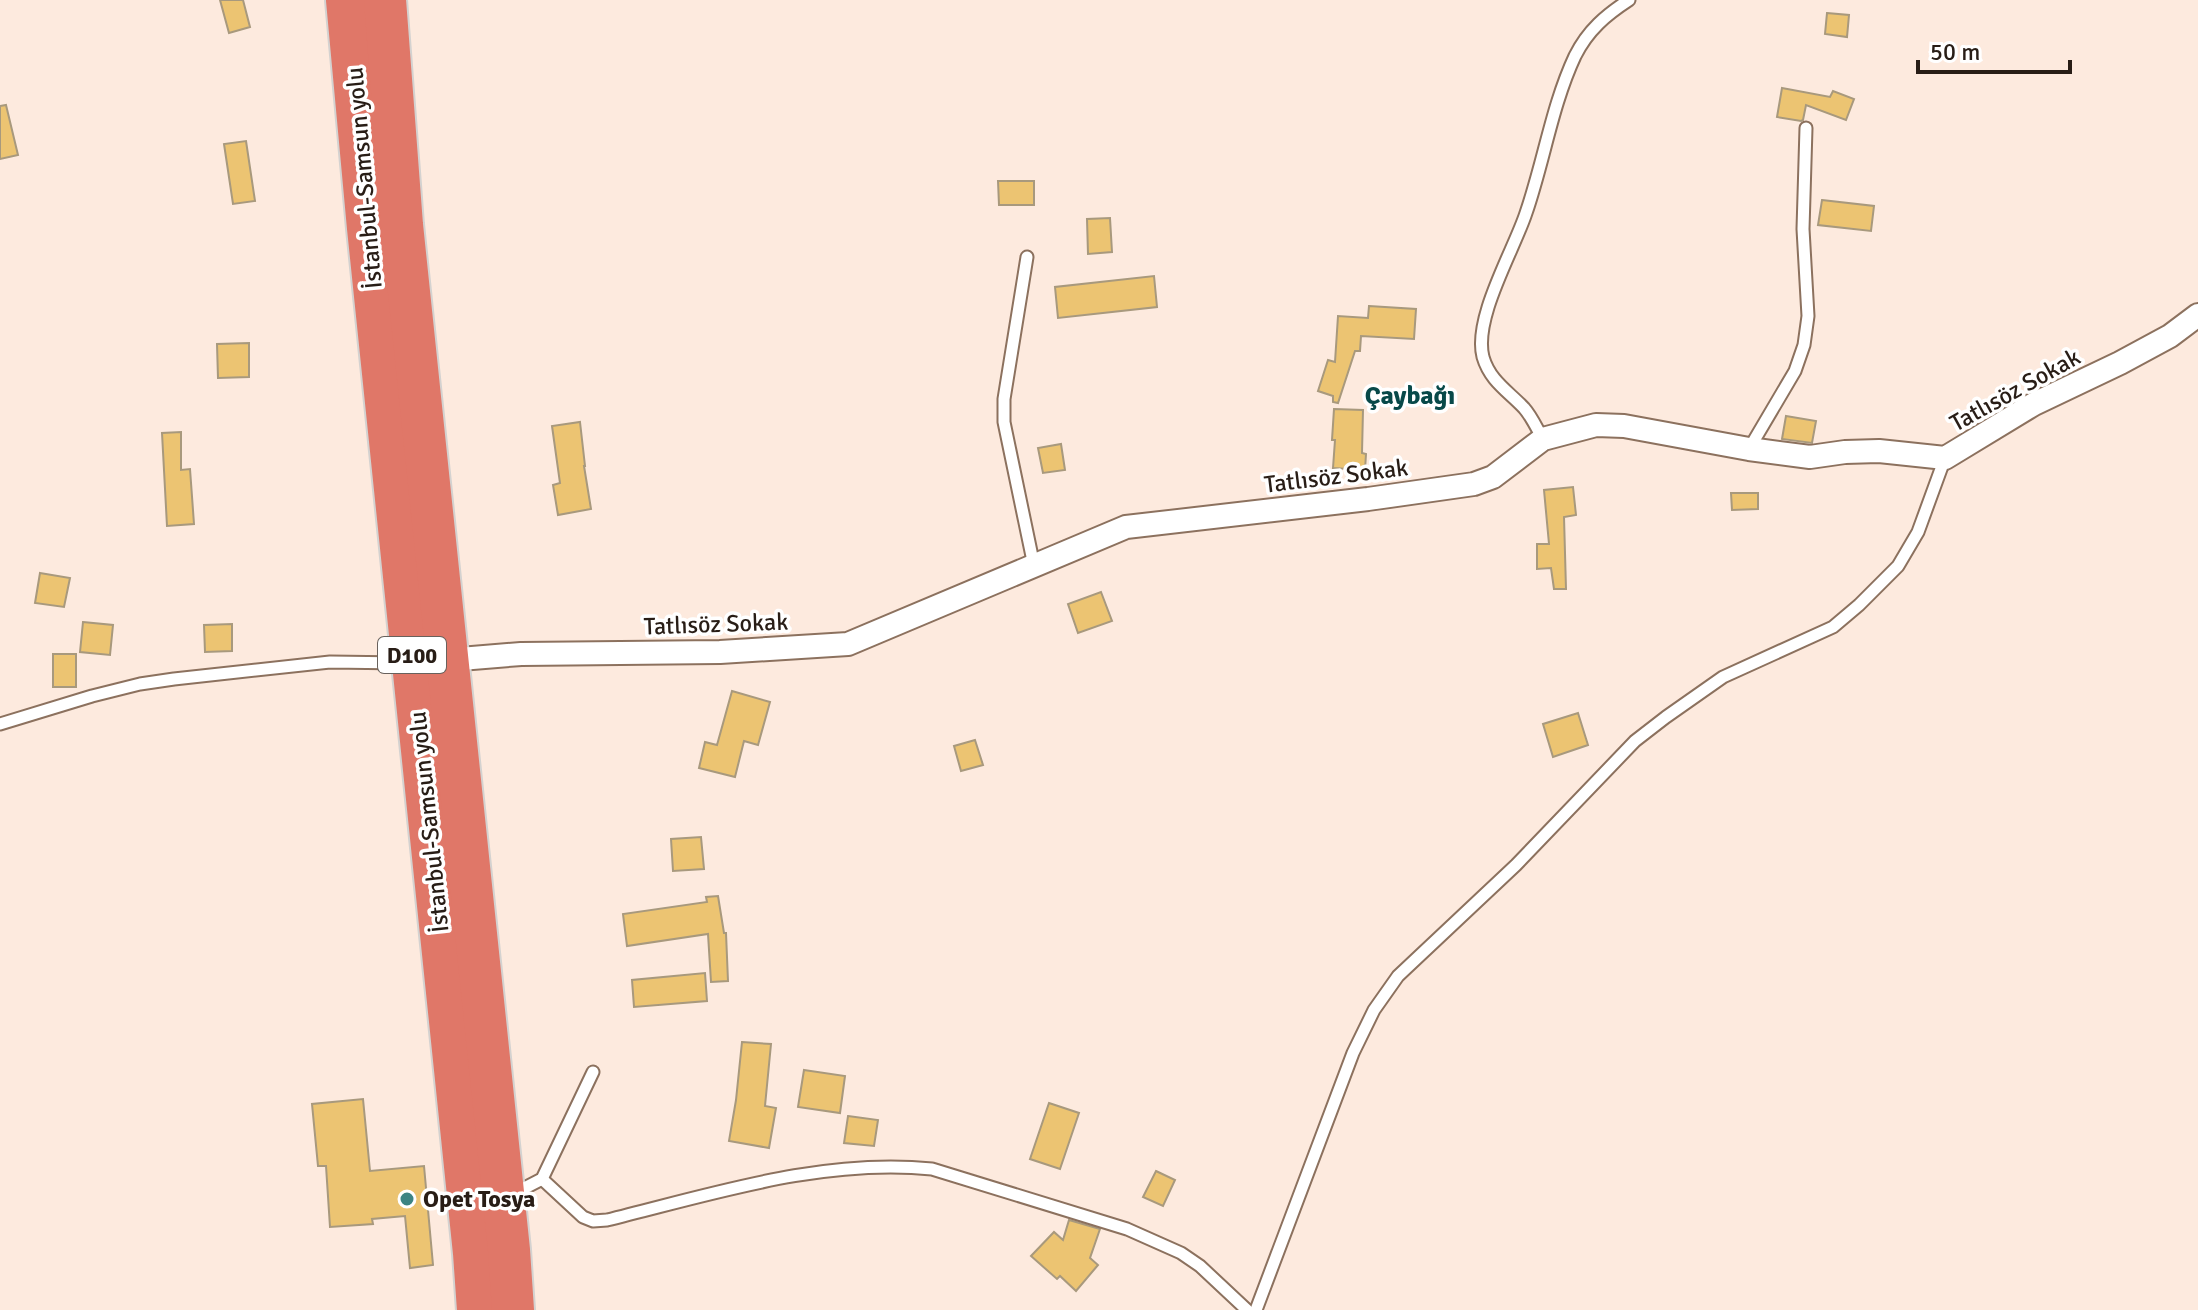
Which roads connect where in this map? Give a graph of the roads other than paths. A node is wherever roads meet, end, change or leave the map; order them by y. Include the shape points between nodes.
1 (347, 0) edge
2 (385, 0) edge
3 (1629, 0) edge
4 (1806, 128) dead end
5 (1027, 257) dead end
6 (2198, 315) edge
7 (1543, 439) junction
8 (1749, 449) junction
9 (1945, 458) junction
10 (1034, 566) junction
11 (430, 662) junction
12 (0, 724) edge
13 (593, 1072) dead end
14 (542, 1179) junction
15 (503, 1199) junction
16 (478, 1310) edge
17 (513, 1310) edge
18 (1247, 1310) edge
19 (1256, 1310) edge

1 - 11 highway, İstanbul-Samsun yolu / D100 via 368,228
2 - 11 highway, İstanbul-Samsun yolu / D100
3 - 7 lane via 1591,29 1575,56 1483,330 1483,355 1492,376 1531,417
4 - 8 lane via 1804,345 1795,371
5 - 10 lane via 1004,422
6 - 9 street, Tatlısöz Sokak via 2170,336 2034,404
7 - 8 street, Tatlısöz Sokak via 1596,425 1624,426
7 - 10 street, Tatlısöz Sokak via 1493,477 1474,484 1126,527
8 - 9 street, Tatlısöz Sokak via 1810,457 1879,451
9 - 19 lane via 1918,532 1898,566 1859,605 1833,627 1723,677 1635,741 1516,865 1398,976 1353,1053
10 - 11 street, Tatlısöz Sokak via 848,644 720,652 521,654
11 - 12 lane via 330,662 163,681
11 - 15 highway, İstanbul-Samsun yolu / D100
11 - 16 highway, İstanbul-Samsun yolu / D100
13 - 14 lane
14 - 15 lane
14 - 18 lane via 593,1221 805,1173 856,1167 932,1169 1127,1229 1181,1253
15 - 17 highway, İstanbul-Samsun yolu / D100

